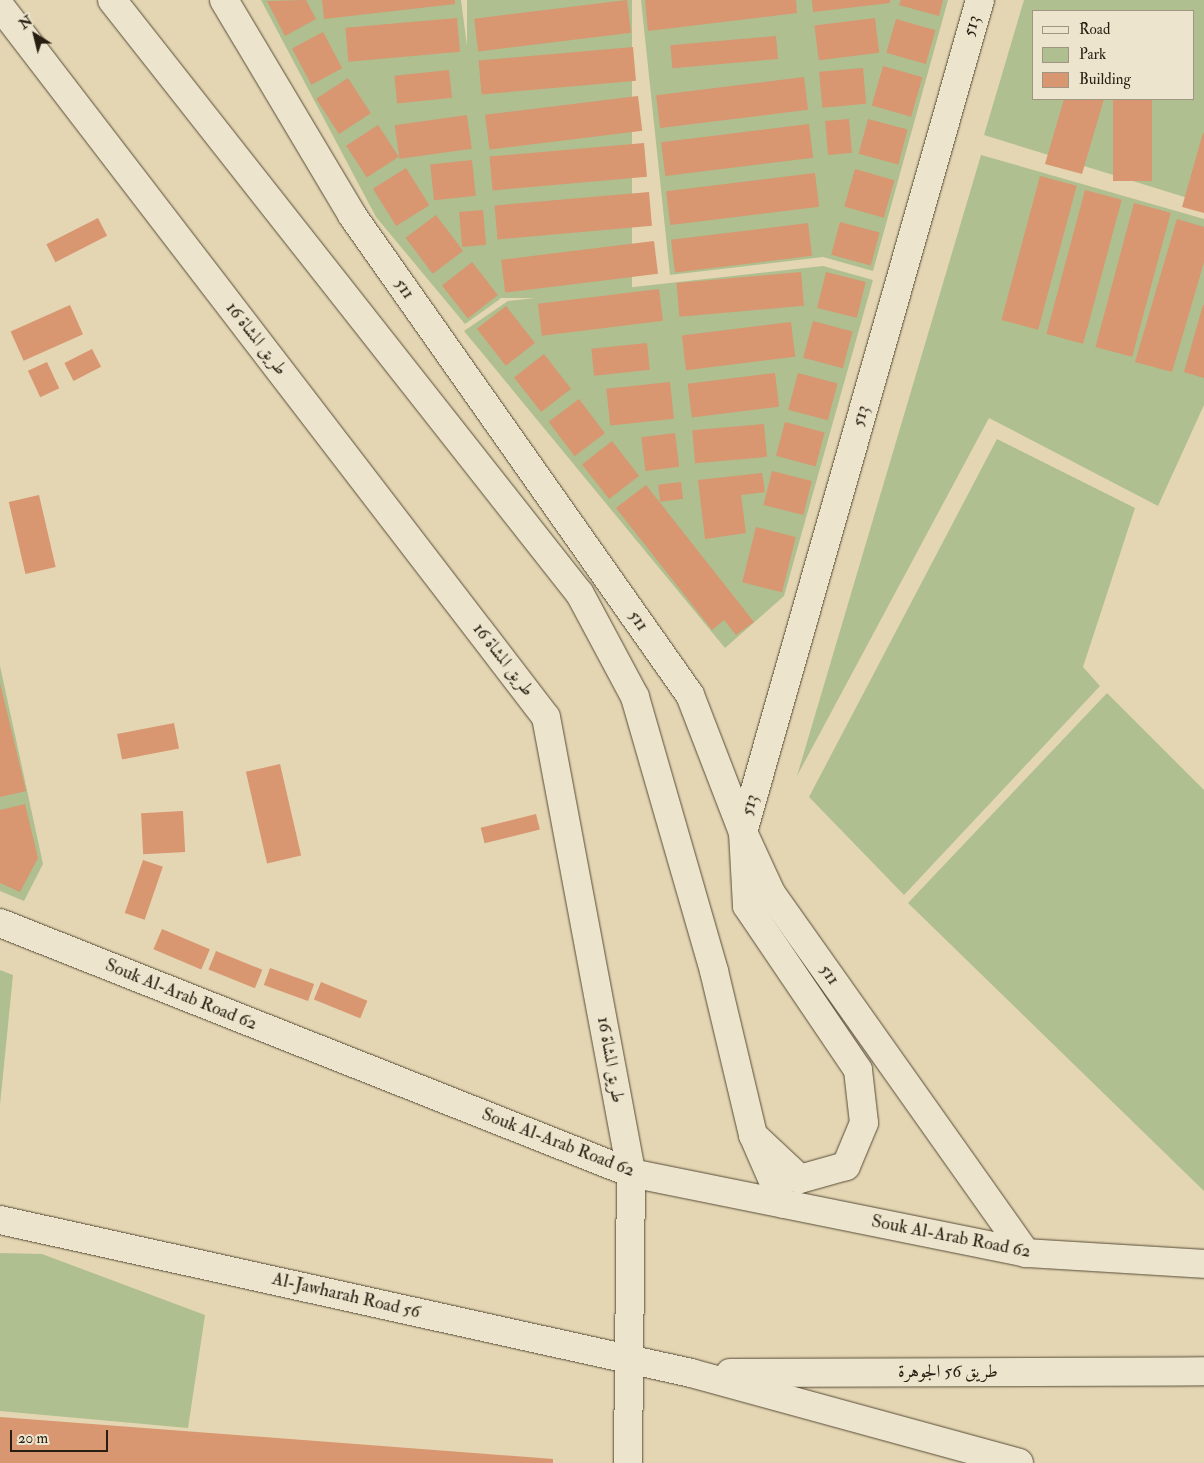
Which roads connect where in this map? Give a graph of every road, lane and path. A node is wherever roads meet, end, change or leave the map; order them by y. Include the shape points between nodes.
1 (112, 0) edge
2 (224, 0) edge
3 (980, 0) edge
4 (0, 6) edge
5 (743, 832) junction
6 (0, 923) edge
7 (753, 1135) junction
8 (630, 1173) junction
9 (783, 1204) junction
10 (0, 1220) edge
11 (1026, 1253) junction
12 (1204, 1264) edge
13 (628, 1359) junction
14 (1204, 1371) edge
15 (692, 1373) junction
16 (628, 1463) edge
17 (1019, 1463) edge

1 - 7 street, 511 via 580,594 636,697 714,971
2 - 5 street, 511 via 352,215 690,695
3 - 5 street, 513
4 - 8 street, طريق المشاة 16 via 546,717
5 - 7 street via 747,906 858,1070 864,1123 846,1166 800,1179
5 - 11 street, 511 via 771,893
6 - 8 street, Souk Al-Arab Road 62
7 - 9 street, 511
8 - 9 street, Souk Al-Arab Road 62
8 - 13 street, طريق المشاة 16
9 - 11 street, Souk Al-Arab Road 62
10 - 13 street, Al-Jawharah Road 56
11 - 12 street, Souk Al-Arab Road 62
13 - 15 street, Al-Jawharah Road 56
13 - 16 street, طريق المشاة 16
14 - 15 street, طريق 56 الجوهرة
15 - 17 street

